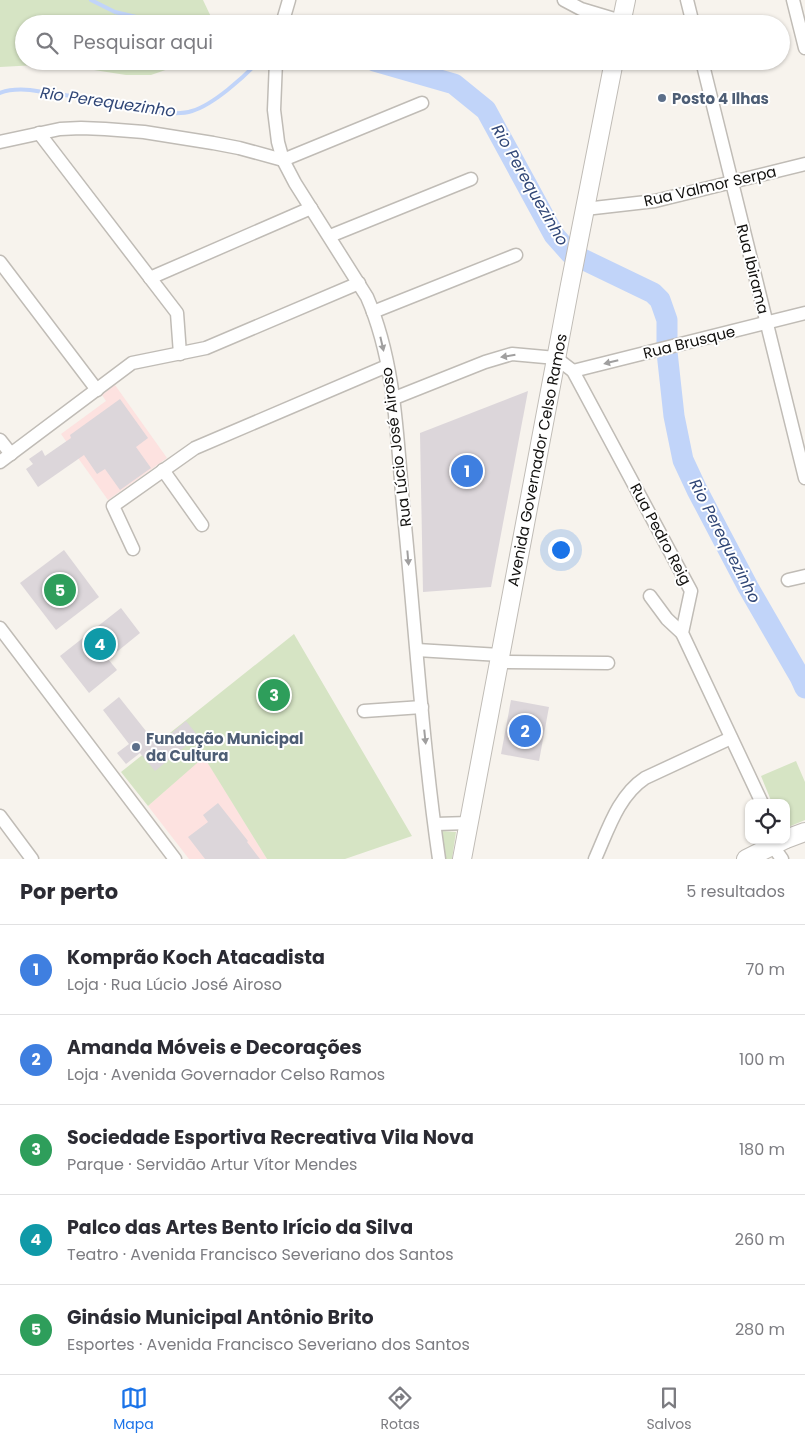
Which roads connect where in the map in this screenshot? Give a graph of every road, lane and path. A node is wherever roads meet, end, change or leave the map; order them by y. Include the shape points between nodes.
1 (289, 0) edge
2 (564, 0) edge
3 (626, 0) edge
4 (687, 0) edge
5 (793, 0) edge
6 (285, 15) edge
7 (598, 15) edge
8 (623, 15) edge
9 (691, 15) edge
10 (805, 48) edge
11 (276, 70) edge
12 (612, 70) edge
13 (704, 70) edge
14 (422, 103) dead end
15 (39, 133) junction
16 (0, 142) edge
17 (283, 160) junction
18 (805, 164) edge
19 (470, 179) dead end
20 (732, 182) junction
21 (311, 208) junction
22 (585, 209) junction
23 (330, 236) junction
24 (516, 256) dead end
25 (0, 262) edge
26 (150, 278) junction
27 (359, 283) junction
28 (373, 312) junction
29 (805, 314) edge
30 (767, 323) junction
31 (180, 354) junction
32 (556, 358) junction
33 (387, 366) junction
34 (573, 371) junction
35 (97, 390) junction
36 (392, 399) junction
37 (0, 440) edge
38 (11, 454) junction
39 (0, 462) edge
40 (163, 470) junction
41 (805, 478) edge
42 (202, 525) dead end
43 (133, 549) dead end
44 (805, 576) edge
45 (788, 580) dead end
46 (650, 596) dead end
47 (0, 628) edge
48 (682, 634) junction
49 (417, 650) junction
50 (500, 658) junction
51 (608, 663) dead end
52 (422, 707) junction
53 (364, 711) dead end
54 (730, 738) junction
55 (760, 799) edge
56 (0, 816) edge
57 (468, 823) junction
58 (435, 824) junction
59 (805, 832) edge
60 (790, 840) edge
61 (781, 844) edge
62 (32, 859) edge
63 (175, 859) edge
64 (439, 859) edge
65 (462, 859) edge
66 (595, 859) edge
67 (746, 859) edge

1 - 6 street
2 - 7 street
3 - 8 main road
4 - 9 street
5 - 10 street
11 - 17 street, Rua Lúcio José Airoso via 274,110
12 - 22 main road, Avenida Governador Celso Ramos
13 - 20 street, Rua Ibirama
14 - 17 street
15 - 16 street
15 - 17 street via 81,128 144,132 239,148
15 - 26 street
17 - 21 street, Rua Lúcio José Airoso
18 - 20 street, Rua Valmor Serpa
19 - 23 street
20 - 22 street, Rua Valmor Serpa via 655,201
20 - 30 street, Rua Ibirama
21 - 23 street, Rua Lúcio José Airoso
21 - 26 street
22 - 32 main road, Avenida Governador Celso Ramos
23 - 27 street, Rua Lúcio José Airoso
24 - 28 street
25 - 35 street
26 - 31 street via 177,313
27 - 28 street, Rua Lúcio José Airoso
27 - 31 street via 206,348
28 -> 33 street, Rua Lúcio José Airoso
29 - 30 street, Rua Brusque
30 -> 34 street, Rua Brusque
30 - 41 street, Rua Ibirama
31 - 35 street via 132,363
32 - 34 street, Rua Pedro Reig
32 -> 36 street via 524,354 498,357
32 - 50 main road, Avenida Governador Celso Ramos
33 - 36 street, Rua Lúcio José Airoso
33 - 40 street via 204,444
34 - 48 street, Rua Pedro Reig via 691,590
35 - 38 street
36 -> 49 street, Rua Lúcio José Airoso
37 - 38 street
38 - 39 street
40 - 42 street
40 - 43 street via 113,506
44 - 45 street
46 - 48 street
47 - 63 street
48 - 54 street
49 - 50 street
49 - 52 street, Rua Lúcio José Airoso
50 - 51 street
50 - 57 main road, Avenida Governador Celso Ramos
52 - 53 street
52 -> 58 street, Rua Lúcio José Airoso
54 - 55 street
54 - 66 street via 636,785 622,800
56 - 62 street
57 - 58 street
57 - 65 main road, Avenida Governador Celso Ramos
58 - 64 street, Rua Lúcio José Airoso
59 - 60 main road
61 - 67 main road

